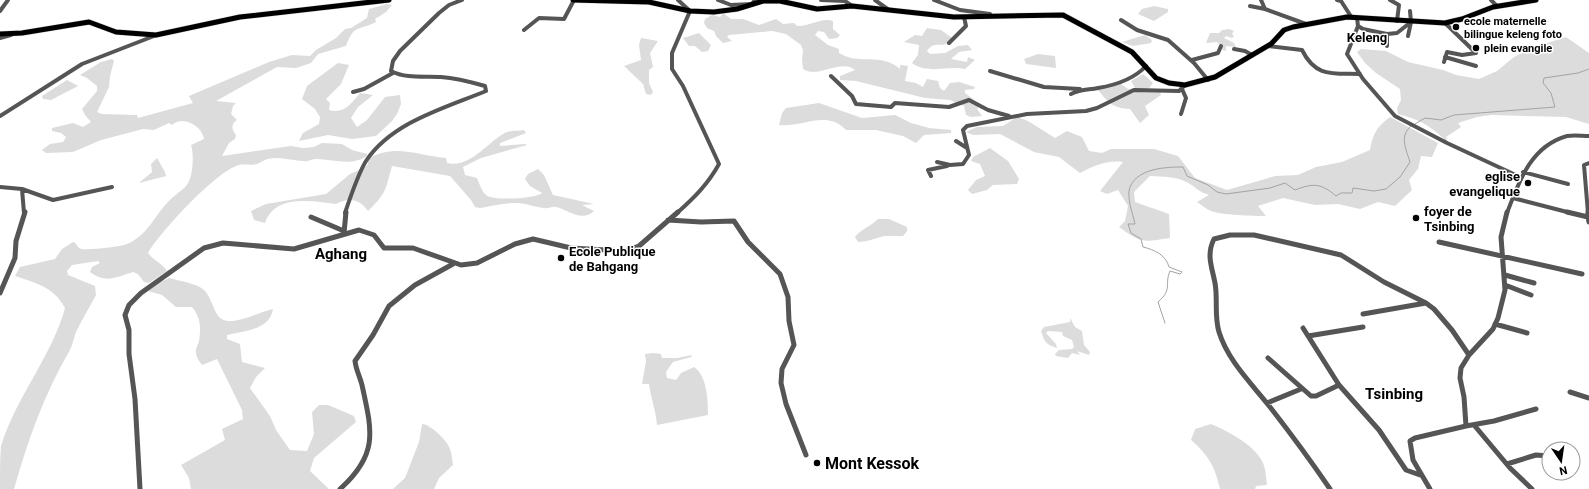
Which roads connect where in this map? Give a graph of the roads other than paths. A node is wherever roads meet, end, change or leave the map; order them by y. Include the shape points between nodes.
1 (8, 0) edge
2 (389, 0) edge
3 (462, 0) edge
4 (573, 0) edge
5 (678, 0) edge
6 (718, 0) edge
7 (821, 0) edge
8 (844, 0) edge
9 (875, 0) edge
10 (934, 0) edge
11 (1261, 0) edge
12 (1339, 0) edge
13 (1390, 0) edge
14 (1491, 0) edge
15 (1536, 0) edge
16 (1518, 1) edge
17 (753, 2) edge
18 (852, 6) junction
19 (1250, 6) dead end
20 (1497, 6) junction
21 (1265, 9) junction
22 (0, 11) edge
23 (690, 11) junction
24 (1410, 11) dead end
25 (892, 12) junction
26 (1002, 16) junction
27 (964, 17) junction
28 (1355, 18) junction
29 (1121, 20) dead end
30 (1397, 21) junction
31 (1411, 22) junction
32 (1445, 23) junction
33 (1306, 24) junction
34 (1358, 26) junction
35 (524, 30) dead end
36 (0, 34) edge
37 (17, 34) junction
38 (1387, 34) junction
39 (156, 35) junction
40 (1408, 36) dead end
41 (0, 38) edge
42 (949, 43) dead end
43 (1221, 46) dead end
44 (1268, 46) junction
45 (1386, 46) dead end
46 (1234, 50) dead end
47 (1252, 55) junction
48 (1445, 57) junction
49 (1192, 60) junction
50 (1444, 62) dead end
51 (1146, 66) junction
52 (1476, 66) dead end
53 (990, 71) dead end
54 (393, 73) junction
55 (1360, 74) junction
56 (831, 76) dead end
57 (1208, 80) junction
58 (1184, 87) junction
59 (1080, 89) junction
60 (353, 92) dead end
61 (1071, 94) dead end
62 (1181, 114) dead end
63 (0, 116) edge
64 (1010, 116) junction
65 (1589, 136) edge
66 (956, 141) dead end
67 (967, 148) junction
68 (937, 162) dead end
69 (1589, 163) edge
70 (950, 165) junction
71 (1523, 172) junction
72 (931, 176) dead end
73 (1520, 177) junction
74 (1568, 184) dead end
75 (0, 187) edge
76 (112, 187) dead end
77 (22, 189) junction
78 (1513, 198) junction
79 (311, 217) dead end
80 (1589, 219) edge
81 (668, 220) junction
82 (344, 232) junction
83 (1439, 242) dead end
84 (1502, 257) junction
85 (453, 264) junction
86 (1582, 274) dead end
87 (1505, 275) junction
88 (1534, 283) dead end
89 (1505, 285) junction
90 (0, 293) edge
91 (1531, 295) dead end
92 (1426, 303) junction
93 (1362, 314) dead end
94 (1495, 324) junction
95 (1363, 327) dead end
96 (1303, 328) dead end
97 (1527, 333) dead end
98 (1308, 336) junction
99 (1469, 355) junction
100 (1268, 358) dead end
101 (1339, 385) junction
102 (1301, 389) junction
103 (1570, 392) dead end
104 (1589, 398) edge
105 (1267, 403) junction
106 (1536, 409) dead end
107 (1474, 425) junction
108 (1466, 426) junction
109 (806, 455) dead end
110 (1541, 455) edge
111 (1507, 464) junction
112 (1420, 475) junction
113 (140, 489) edge
114 (340, 489) edge
115 (1330, 489) edge
116 (1430, 489) edge
117 (1532, 489) edge

1 - 22 street
2 - 39 main road via 240,17
3 - 54 street via 449,5 439,13 400,51 393,61
4 - 23 main road via 649,2
4 - 35 street via 564,19 539,18
5 - 23 street
6 - 17 street via 731,5
7 - 8 street
8 - 18 street
9 - 25 street
10 - 26 street via 960,10
11 - 21 street
12 - 28 street
13 - 30 street via 1399,6
14 - 20 street
15 - 16 main road
16 - 20 main road
17 - 18 main road via 780,1 823,9
17 - 23 main road via 725,12
18 - 25 main road
19 - 21 street
20 - 32 main road
21 - 33 street
23 - 81 street via 672,53 672,69 683,86 719,164 710,180 695,197
24 - 31 street
25 - 27 main road
26 - 27 main road
26 - 51 main road via 1067,16 1127,49
27 - 42 street via 966,26
28 - 30 main road
28 - 33 main road
28 - 34 street
29 - 49 street via 1137,30 1168,40
30 - 31 main road
31 - 32 main road
31 - 38 street via 1398,33
31 - 40 street
32 - 48 street via 1476,53 1462,55 1448,52
33 - 44 main road via 1284,30
34 - 38 street
34 - 55 street via 1347,54
36 - 37 main road
37 - 39 main road via 89,22 116,32
37 - 41 street
38 - 45 street
39 - 63 street via 97,57 71,70
43 - 49 street via 1218,53
44 - 47 main road
44 - 55 street via 1302,50 1306,58 1323,73
46 - 47 street
47 - 57 main road
48 - 50 street
48 - 52 street
49 - 57 street
51 - 58 main road via 1156,78
51 - 59 street via 1139,74 1128,80 1098,88
53 - 59 street via 1044,87
54 - 60 street via 364,89
54 - 82 street via 461,80 485,86 487,89 484,93 410,124 378,147 365,163 347,207
55 - 73 street via 1395,116
56 - 64 street via 847,89 856,104 891,107 894,103 949,107 969,100 988,110
57 - 58 main road
58 - 62 street via 1186,98
58 - 64 street via 1175,92 1134,90 1097,108 1080,112
59 - 61 street
64 - 67 street via 964,128
65 - 71 street via 1568,136 1551,143 1542,148
66 - 67 street
67 - 70 street via 969,155 963,164
68 - 70 street
69 - 80 street via 1584,165
70 - 72 street via 928,170
71 - 73 street
71 - 74 street
73 - 78 street
75 - 77 street
76 - 77 street via 53,200
77 - 90 street via 25,210 16,240 16,258
78 - 80 street
78 - 84 street via 1505,217 1501,237
79 - 82 street
81 - 85 street via 639,246 632,249 600,251 571,248 533,239 515,244 477,263
81 - 109 street via 734,221 748,242 780,274 788,297 794,345 783,364 782,386 784,399
82 - 85 street via 359,230 374,235 384,248 413,248
82 - 113 street via 294,250 223,243 214,245 185,260 129,305 125,315 135,399
83 - 84 street
84 - 86 street
84 - 87 street
85 - 114 street via 415,286 389,306 355,361 370,422 370,440 368,452 360,468
87 - 88 street
87 - 89 street
89 - 91 street
89 - 94 street
92 - 93 street
92 - 99 street via 1446,321
92 - 105 street via 1384,282 1351,260 1330,251 1254,235 1216,238 1211,244 1208,260 1214,280 1215,313 1222,339 1232,358
94 - 97 street
94 - 99 street
95 - 98 street
96 - 98 street
98 - 101 street
99 - 108 street via 1461,368 1460,378
100 - 102 street
101 - 102 street via 1314,396
101 - 112 street via 1378,430 1406,470
102 - 105 street
103 - 104 street
105 - 115 street
106 - 107 street
107 - 108 street
107 - 111 street
108 - 112 street via 1415,438 1410,442 1411,454
110 - 111 street
111 - 117 street
112 - 116 street

